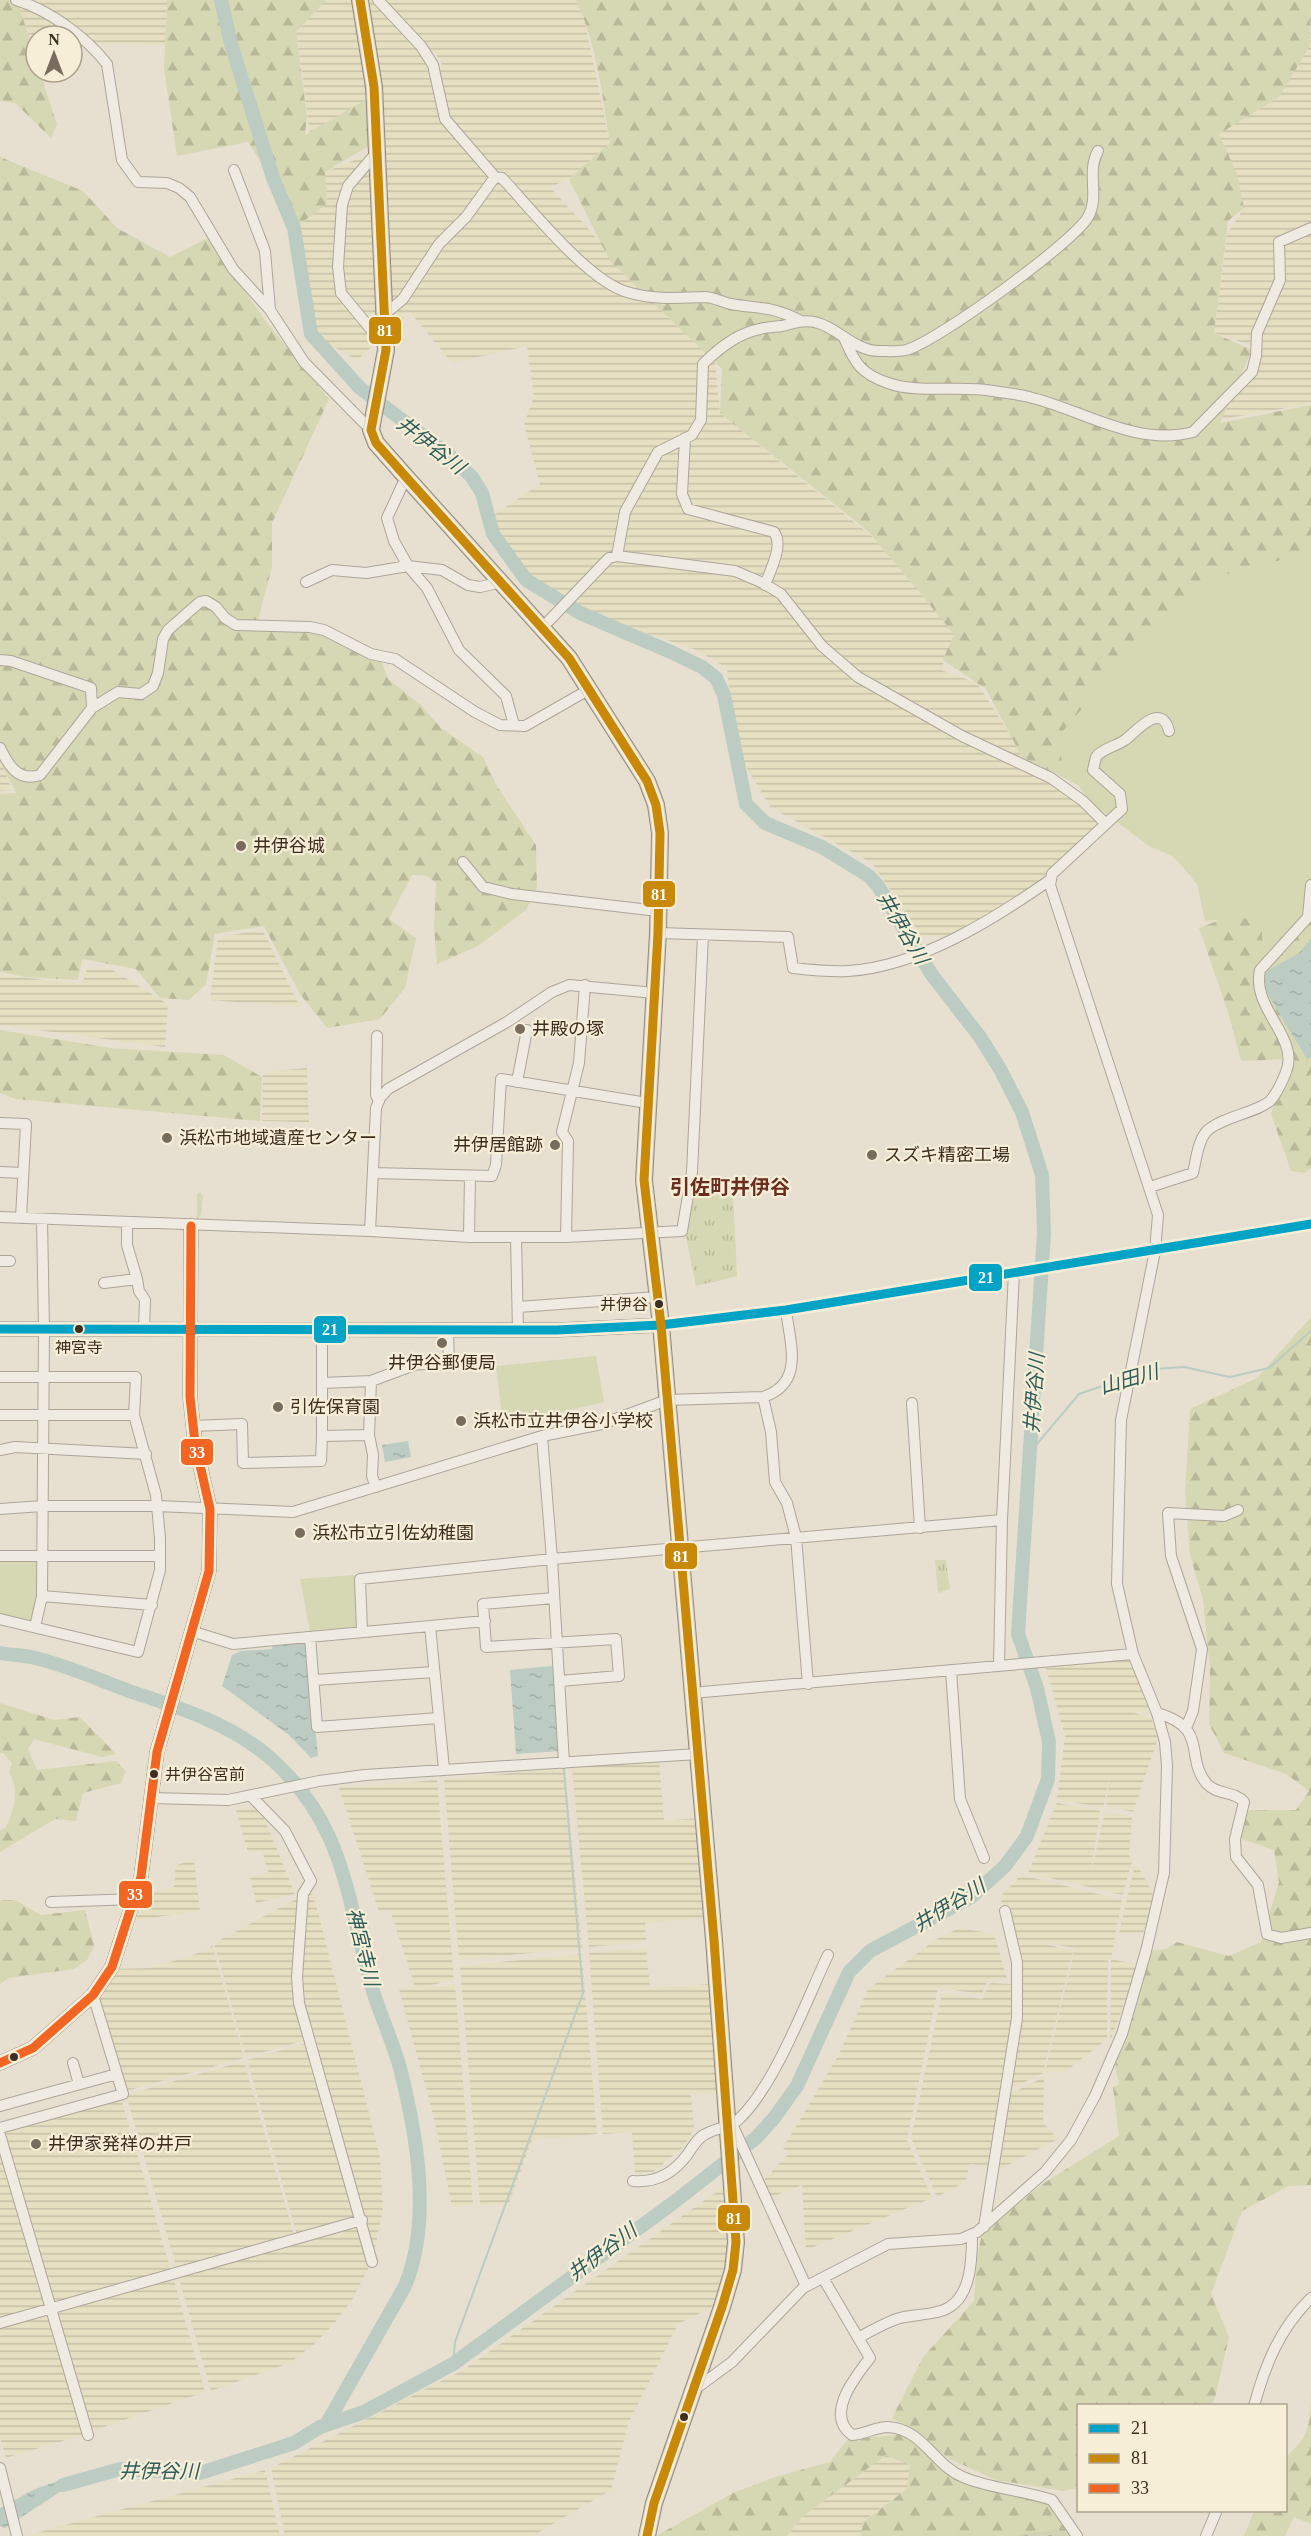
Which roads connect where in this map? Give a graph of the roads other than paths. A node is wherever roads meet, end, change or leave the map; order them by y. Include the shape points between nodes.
1 (16, 0) edge
2 (360, 0) edge
3 (378, 0) edge
4 (1098, 151) dead end
5 (377, 152) junction
6 (234, 170) dead end
7 (495, 177) junction
8 (1311, 228) edge
9 (270, 310) junction
10 (385, 314) junction
11 (801, 321) junction
12 (845, 339) junction
13 (386, 350) junction
14 (371, 425) junction
15 (685, 438) junction
16 (406, 477) junction
17 (617, 556) junction
18 (408, 566) junction
19 (306, 582) dead end
20 (502, 582) junction
21 (765, 585) junction
22 (543, 627) junction
23 (0, 660) edge
24 (590, 689) junction
25 (92, 708) junction
26 (514, 725) junction
27 (1169, 731) dead end
28 (0, 748) edge
29 (1106, 824) junction
30 (463, 862) dead end
31 (1050, 880) junction
32 (1311, 885) edge
33 (658, 911) junction
34 (658, 933) junction
35 (703, 935) junction
36 (585, 985) junction
37 (655, 993) junction
38 (527, 1030) dead end
39 (377, 1036) dead end
40 (517, 1082) junction
41 (573, 1092) junction
42 (379, 1101) junction
43 (647, 1103) junction
44 (0, 1123) edge
45 (0, 1172) edge
46 (23, 1173) junction
47 (373, 1173) junction
48 (470, 1176) junction
49 (1150, 1187) junction
50 (0, 1217) edge
51 (21, 1218) junction
52 (42, 1219) junction
53 (127, 1223) junction
54 (1311, 1224) edge
55 (191, 1226) junction
56 (370, 1231) junction
57 (649, 1233) junction
58 (469, 1237) junction
59 (516, 1237) junction
60 (566, 1237) junction
61 (1155, 1251) junction
62 (1019, 1271) junction
63 (137, 1279) junction
64 (104, 1283) dead end
65 (657, 1297) junction
66 (518, 1307) junction
67 (786, 1310) junction
68 (661, 1325) junction
69 (0, 1329) edge
70 (44, 1329) junction
71 (144, 1329) junction
72 (189, 1330) junction
73 (322, 1330) junction
74 (448, 1330) junction
75 (518, 1330) junction
76 (0, 1377) edge
77 (43, 1378) junction
78 (371, 1381) junction
79 (322, 1383) junction
80 (764, 1397) junction
81 (667, 1400) junction
82 (912, 1403) dead end
83 (0, 1415) edge
84 (43, 1415) junction
85 (134, 1415) junction
86 (193, 1426) junction
87 (369, 1435) junction
88 (322, 1436) junction
89 (542, 1436) junction
90 (42, 1448) junction
91 (0, 1450) edge
92 (146, 1454) junction
93 (376, 1487) junction
94 (42, 1506) junction
95 (157, 1506) junction
96 (0, 1509) edge
97 (210, 1509) junction
98 (1238, 1510) dead end
99 (1002, 1520) junction
100 (921, 1528) junction
101 (796, 1537) junction
102 (680, 1548) junction
103 (0, 1556) edge
104 (160, 1556) junction
105 (42, 1557) junction
106 (552, 1559) junction
107 (42, 1596) junction
108 (554, 1598) junction
109 (152, 1605) junction
110 (0, 1618) edge
111 (484, 1621) junction
112 (430, 1626) junction
113 (34, 1627) junction
114 (191, 1631) junction
115 (363, 1631) junction
116 (310, 1637) junction
117 (557, 1642) junction
118 (1133, 1654) junction
119 (1003, 1665) junction
120 (951, 1670) junction
121 (434, 1672) junction
122 (315, 1680) junction
123 (560, 1681) junction
124 (808, 1684) junction
125 (692, 1693) junction
126 (1157, 1713) junction
127 (439, 1718) junction
128 (1185, 1728) junction
129 (698, 1754) junction
130 (564, 1763) junction
131 (444, 1769) junction
132 (254, 1795) junction
133 (150, 1798) junction
134 (984, 1858) dead end
135 (135, 1899) junction
136 (51, 1902) dead end
137 (1005, 1911) dead end
138 (1311, 1933) edge
139 (828, 1955) dead end
140 (93, 1995) junction
141 (0, 2062) edge
142 (73, 2063) dead end
143 (117, 2074) junction
144 (79, 2084) junction
145 (0, 2106) edge
146 (0, 2128) edge
147 (731, 2129) junction
148 (0, 2135) edge
149 (633, 2181) dead end
150 (362, 2220) junction
151 (984, 2227) junction
152 (972, 2235) junction
153 (372, 2262) dead end
154 (822, 2278) junction
155 (806, 2286) junction
156 (1311, 2298) edge
157 (51, 2308) junction
158 (0, 2323) edge
159 (858, 2338) junction
160 (692, 2391) junction
161 (1255, 2404) edge
162 (88, 2434) dead end
163 (0, 2469) edge
164 (1217, 2512) edge
165 (16, 2535) edge
166 (647, 2536) edge
167 (1077, 2536) edge
168 (1206, 2536) edge

1 - 9 street via 57,21 100,55 107,64 122,160 130,173 138,182 167,183 190,197 233,269
2 - 5 highway via 374,87
3 - 7 street via 433,64 445,119
4 - 12 street via 1092,161 1094,204 1089,217 1073,236 989,299 906,350 875,351
5 - 10 highway
5 - 13 street via 348,186 342,205 338,267 341,293
6 - 9 street via 265,251
7 - 10 street via 466,217 439,244 403,299
7 - 11 street via 502,178 586,266 613,287 659,298 706,297 780,310
8 - 12 street via 1279,242 1280,280 1257,333 1252,372 1193,432 1182,435 1115,428 1030,397 970,387 905,387 887,383 856,366
9 - 14 street via 304,362
10 - 13 highway
11 - 12 street via 819,323
11 - 15 street via 753,330 732,340 703,364 701,420 692,435
13 - 14 highway
14 - 16 highway via 376,443
15 - 17 street via 658,452 625,512
15 - 21 street via 682,494 688,509 774,532 777,537
16 - 18 street via 387,518
16 - 20 highway
17 - 21 street via 735,572
17 - 22 street via 609,558
18 - 19 street via 366,573 332,570
18 - 20 street via 442,570 468,585 480,587
18 - 26 street via 428,588 459,650 506,696
20 - 22 highway
21 - 29 street via 781,594 822,646 858,677 962,736 1051,778
22 - 24 highway
23 - 25 street via 91,688
24 - 26 street via 531,723
24 - 33 highway via 647,781 656,805 660,833
25 - 26 street via 118,692 141,694 153,686 168,630 206,601 237,625 324,630 371,654 395,659 500,725
25 - 28 street via 40,775 21,776 8,764
27 - 29 street via 1156,718 1151,719 1096,758 1096,776 1117,790 1122,799 1122,809
29 - 31 street
30 - 33 street via 483,887
31 - 35 street via 992,921 904,960 848,971 793,968 788,937
31 - 49 street
32 - 49 street via 1308,917 1260,970 1258,979 1260,996 1287,1045 1287,1070 1270,1101 1208,1130 1193,1173
33 - 34 highway
34 - 35 street
34 - 37 highway
35 - 57 street via 692,1172 682,1231
36 - 37 street
36 - 41 street
36 - 42 street via 552,992 388,1089
37 - 43 highway
38 - 40 street
39 - 42 street
40 - 41 street
40 - 48 street via 501,1079 492,1176
41 - 43 street
41 - 60 street via 562,1132 568,1142
42 - 47 street
43 - 57 highway via 644,1180
44 - 46 street via 26,1124
45 - 46 street
46 - 51 street
47 - 48 street
47 - 56 street
48 - 58 street
49 - 61 street via 1158,1215
50 - 51 street
51 - 52 street
52 - 53 street
52 - 70 street
53 - 55 street
53 - 63 street via 127,1245
54 - 61 street
55 - 56 street
55 - 72 main road
56 - 58 street
57 - 60 street
57 - 65 highway
58 - 59 street
59 - 60 street
59 - 66 street
61 - 62 street
61 - 118 street via 1130,1368 1119,1454 1117,1584
62 - 67 street
62 - 99 street
63 - 64 street
63 - 71 street via 145,1300
65 - 66 street
65 - 68 highway
66 - 75 street
67 - 68 street
67 - 80 street via 791,1377 776,1393
68 - 75 main road
68 - 81 highway
69 - 70 main road
70 - 71 main road
70 - 77 street
71 - 72 main road
72 - 73 main road
72 - 86 main road
73 - 74 main road
73 - 79 street
74 - 75 main road
74 - 78 street via 449,1365 417,1364
76 - 77 street
77 - 84 street
77 - 85 street via 136,1377
78 - 79 street
78 - 87 street
79 - 88 street
80 - 81 street
80 - 101 street via 776,1482 788,1503
81 - 89 street via 602,1424
81 - 102 highway
82 - 100 street
83 - 84 street
84 - 85 street
84 - 90 street
85 - 92 street
86 - 88 street via 242,1424 243,1463 321,1461
86 - 97 main road
87 - 88 street
87 - 93 street
89 - 93 street
89 - 106 street
90 - 91 street
90 - 92 street
90 - 94 street
92 - 95 street
93 - 97 street via 294,1512
94 - 95 street
94 - 96 street
94 - 105 street
95 - 97 street
95 - 104 street
97 - 114 main road via 209,1571
98 - 128 street via 1224,1516 1168,1513 1171,1556 1202,1649 1193,1711
99 - 100 street
99 - 119 street
100 - 101 street
101 - 102 street
101 - 124 street
102 - 106 street
102 - 125 highway
103 - 105 street
104 - 105 street
104 - 109 street
105 - 107 street
106 - 108 street
106 - 115 street via 360,1579
107 - 109 street
107 - 113 street
108 - 111 street via 483,1604
108 - 117 street
109 - 113 street via 138,1652
110 - 113 street
111 - 112 street
111 - 117 street via 486,1647
112 - 115 street
112 - 121 street
114 - 116 street via 233,1644
114 - 133 main road via 163,1731
115 - 116 street
116 - 122 street
117 - 123 street
117 - 123 street via 616,1639 619,1676
118 - 119 street
118 - 126 street
119 - 120 street
120 - 124 street
120 - 134 street via 960,1799
121 - 122 street
121 - 127 street
122 - 127 street via 317,1727
123 - 130 street
124 - 125 street
125 - 129 highway
126 - 128 street
126 - 151 street via 1167,1766 1164,1873 1122,2034 1071,2140 1045,2172
127 - 131 street
128 - 138 street via 1196,1748 1205,1781 1215,1790 1238,1796 1244,1802 1235,1839 1236,1857 1258,1885 1267,1934 1281,1938
129 - 130 street
129 - 147 highway
130 - 131 street
131 - 132 street via 319,1781
132 - 133 street via 208,1801
132 - 150 street via 285,1832 311,1881 303,1894 297,1995
133 - 135 main road
135 - 136 street
135 - 140 main road via 112,1967
137 - 151 street via 1017,1962 1017,2018
139 - 147 street via 767,2080
140 - 141 main road via 33,2048
140 - 143 street
142 - 144 street
143 - 144 street
143 - 146 street via 123,2094
144 - 145 street
147 - 149 street via 700,2138 681,2164 669,2173 650,2183
147 - 155 street
147 - 160 highway via 736,2242 733,2270
148 - 157 street
150 - 153 street
150 - 157 street
151 - 152 street
152 - 154 street via 888,2244
152 - 159 street via 964,2293 956,2305 900,2318
154 - 155 street
154 - 159 street
155 - 160 street via 732,2362
156 - 161 street via 1280,2337 1263,2372
157 - 158 street
157 - 162 street
159 - 167 street via 870,2358 844,2398 842,2428 852,2435 889,2427 905,2431 921,2440 959,2476 1052,2500
160 - 166 highway via 654,2503
163 - 165 street
164 - 168 street

